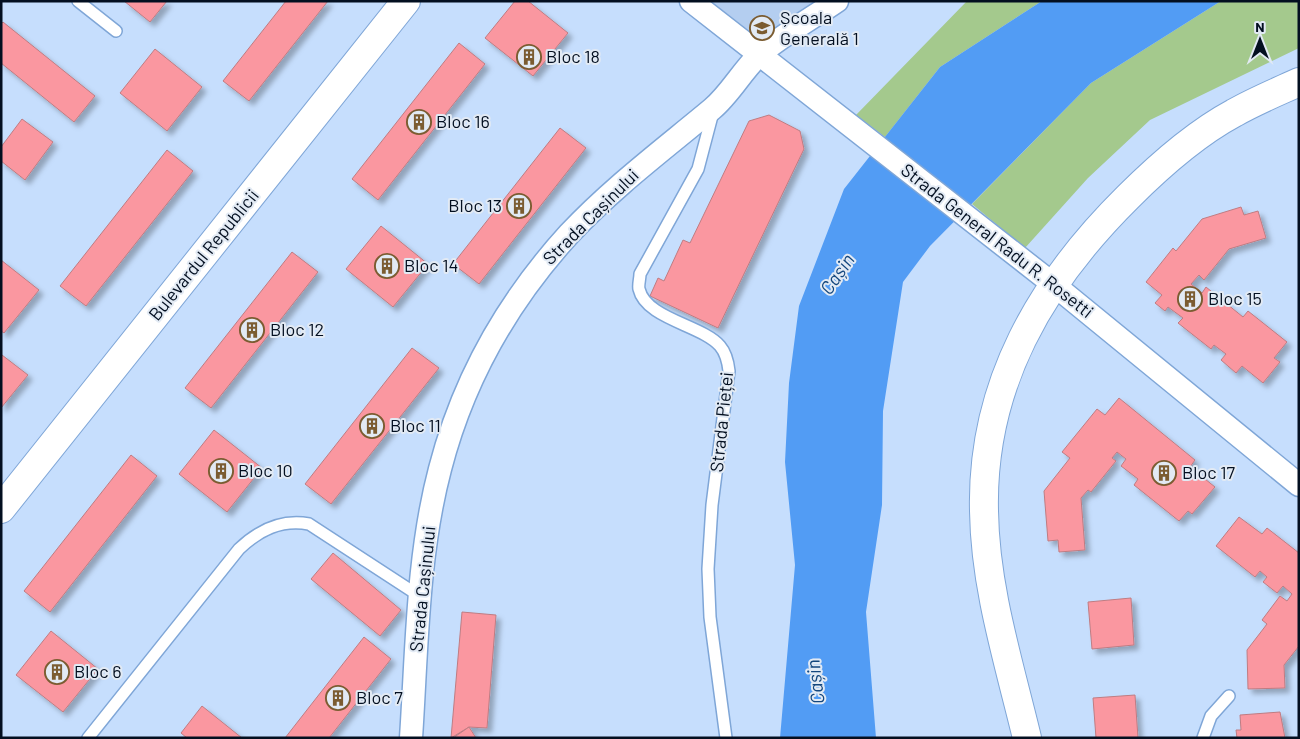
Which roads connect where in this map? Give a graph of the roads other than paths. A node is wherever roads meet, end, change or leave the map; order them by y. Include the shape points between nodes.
1 (78, 1) edge
2 (406, 1) edge
3 (692, 1) edge
4 (837, 1) edge
5 (116, 31) dead end
6 (760, 54) junction
7 (1299, 82) edge
8 (714, 108) junction
9 (1052, 284) junction
10 (1299, 485) edge
11 (1, 509) edge
12 (421, 597) junction
13 (1229, 696) dead end
14 (411, 729) edge
15 (88, 738) edge
16 (425, 738) edge
17 (726, 738) edge
18 (1027, 738) edge
19 (1204, 738) edge

1 - 5 lane
2 - 11 main road, Bulevardul Republicii
3 - 6 street, Strada General Radu R. Rosetti
4 - 6 street, Strada Cașinului
6 - 8 street, Strada Cașinului
6 - 9 street, Strada General Radu R. Rosetti
7 - 9 main road via 1233,113 1183,148 1147,178 1096,229
8 - 12 street, Strada Cașinului via 677,136 570,233 532,278 493,336 457,416 440,469 428,529
8 - 17 lane, Strada Pieței via 698,169 640,274 639,289 646,301 660,312 709,338 720,346 727,358 729,371 712,505 708,569 710,616
9 - 10 street, Strada General Radu R. Rosetti
9 - 18 main road via 1016,349 1000,391 984,481 987,547 996,611
12 - 14 street, Strada Cașinului
12 - 15 lane via 309,524 297,522 270,527 239,549
13 - 19 lane via 1211,716
14 - 16 lane

